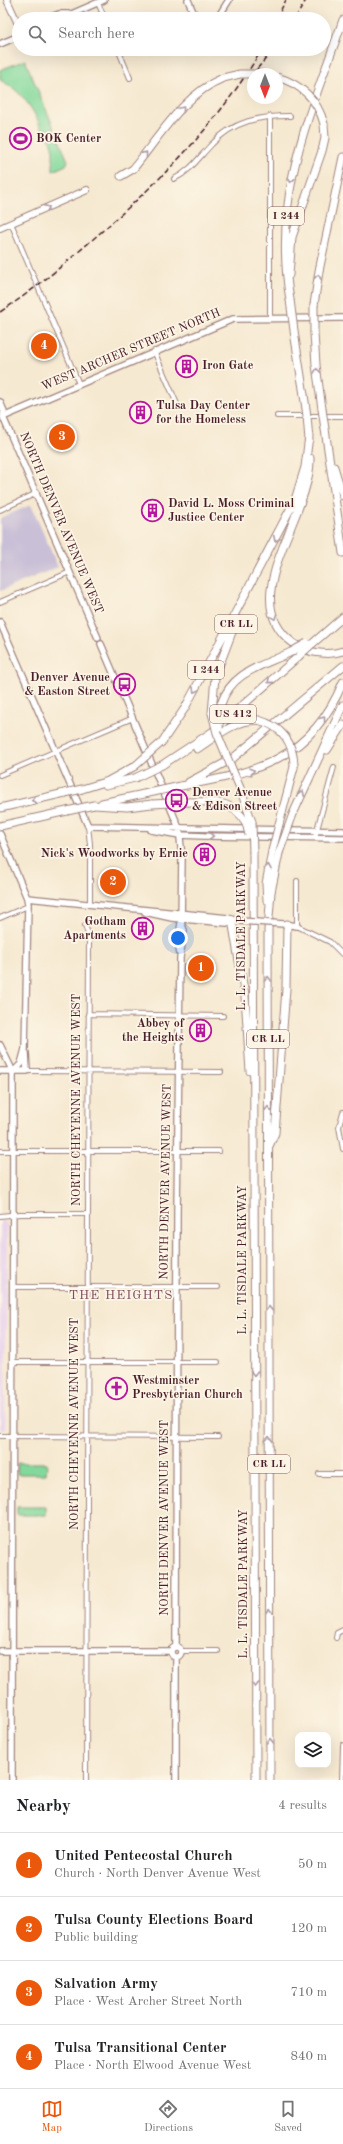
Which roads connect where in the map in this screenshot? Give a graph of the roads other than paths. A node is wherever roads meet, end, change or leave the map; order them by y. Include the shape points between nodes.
1 (7, 0) edge
2 (104, 0) edge
3 (188, 0) edge
4 (229, 0) edge
5 (98, 3) junction
6 (13, 12) edge
7 (76, 12) edge
8 (102, 12) edge
9 (193, 12) edge
10 (221, 12) edge
11 (343, 20) edge
12 (12, 39) edge
13 (0, 44) edge
14 (331, 55) edge
15 (121, 56) edge
16 (331, 56) edge
17 (247, 74) edge
18 (130, 78) dead end
19 (283, 79) edge
20 (270, 116) junction
21 (290, 116) dead end
22 (343, 157) edge
23 (121, 176) dead end
24 (174, 179) dead end
25 (87, 190) dead end
26 (11, 223) junction
27 (0, 228) edge
28 (288, 291) junction
29 (270, 318) junction
30 (343, 318) edge
31 (154, 351) junction
32 (79, 384) junction
33 (0, 402) edge
34 (177, 404) dead end
35 (2, 415) edge
36 (277, 416) dead end
37 (343, 416) edge
38 (309, 436) junction
39 (328, 450) junction
40 (37, 493) junction
41 (343, 496) edge
42 (0, 510) edge
43 (343, 553) edge
44 (70, 572) junction
45 (247, 595) junction
46 (0, 602) edge
47 (343, 617) edge
48 (0, 622) edge
49 (310, 644) junction
50 (343, 651) edge
51 (343, 666) edge
52 (342, 685) edge
53 (343, 705) edge
54 (132, 718) junction
55 (343, 725) edge
56 (223, 746) junction
57 (56, 751) junction
58 (162, 765) junction
59 (334, 767) dead end
60 (312, 774) junction
61 (0, 775) edge
62 (181, 786) junction
63 (82, 789) junction
64 (94, 805) junction
65 (2, 807) edge
66 (0, 826) edge
67 (88, 826) junction
68 (137, 827) junction
69 (179, 828) junction
70 (316, 830) junction
71 (343, 832) edge
72 (0, 834) edge
73 (180, 834) junction
74 (315, 837) junction
75 (343, 838) edge
76 (275, 852) junction
77 (253, 853) junction
78 (297, 881) dead end
79 (27, 898) junction
80 (90, 904) junction
81 (28, 906) junction
82 (0, 918) edge
83 (181, 919) junction
84 (236, 920) junction
85 (285, 924) junction
86 (85, 925) dead end
87 (297, 926) junction
88 (343, 956) edge
89 (88, 1014) junction
90 (179, 1015) junction
91 (223, 1016) dead end
92 (0, 1045) edge
93 (25, 1049) junction
94 (28, 1071) junction
95 (87, 1071) junction
96 (0, 1072) edge
97 (13, 1072) junction
98 (178, 1072) junction
99 (220, 1072) dead end
100 (343, 1112) edge
101 (254, 1119) junction
102 (268, 1148) junction
103 (343, 1149) edge
104 (0, 1151) edge
105 (12, 1151) junction
106 (87, 1151) junction
107 (178, 1151) junction
108 (219, 1151) dead end
109 (87, 1214) junction
110 (12, 1215) junction
111 (0, 1216) edge
112 (12, 1287) junction
113 (87, 1287) junction
114 (176, 1287) junction
115 (218, 1287) dead end
116 (12, 1362) junction
117 (87, 1362) junction
118 (176, 1362) junction
119 (218, 1362) dead end
120 (0, 1436) edge
121 (12, 1436) junction
122 (86, 1436) junction
123 (176, 1437) junction
124 (218, 1437) dead end
125 (319, 1474) dead end
126 (343, 1474) edge
127 (343, 1630) edge
128 (336, 1638) dead end
129 (176, 1647) junction
130 (0, 1651) edge
131 (12, 1651) junction
132 (86, 1651) junction
133 (171, 1651) junction
134 (218, 1651) dead end
135 (182, 1652) junction
136 (176, 1657) junction
137 (343, 1745) edge
138 (12, 1780) edge
139 (86, 1780) edge
140 (176, 1780) edge
141 (256, 1780) edge
142 (270, 1780) edge
143 (342, 1780) edge

1 - 6 main road
2 - 5 street
3 - 9 street
4 - 10 street
5 - 7 street
5 - 8 street
11 -> 14 highway, I 244
12 - 13 street
15 - 18 street
16 -> 28 highway, I 244 via 292,173 284,236
23 -> 17 highway, bridge via 133,169 189,100 205,87 223,78
19 - 28 highway, bridge via 295,84 318,107 324,124 325,138 292,237
20 - 21 street
20 - 24 street via 237,124 224,132 189,171
20 - 29 street
39 -> 22 highway, bridge via 316,365 314,305
26 -> 25 main road
26 - 27 main road
26 - 32 street
28 - 38 highway, I 244, bridge
29 - 30 street, WEST ARCHER STREET NORTH
29 - 31 street, WEST ARCHER STREET NORTH via 233,319
31 - 32 street, WEST ARCHER STREET NORTH
31 - 34 street
32 - 35 street, WEST ARCHER STREET NORTH
33 - 35 street, NORTH DENVER AVENUE WEST via 4,411
35 - 40 street, NORTH DENVER AVENUE WEST
36 - 37 street
38 -> 45 highway, I 244 via 305,467 296,500
38 -> 50 highway via 310,467 307,485 270,588 272,614 278,628 302,648 315,652
39 - 41 highway
39 - 43 highway
40 - 42 street
40 - 44 street, NORTH DENVER AVENUE WEST
44 - 46 street
44 - 54 street, NORTH DENVER AVENUE WEST
45 - 56 highway, CR LL, bridge via 215,677 212,713
45 -> 63 highway, I 244, bridge via 183,712 162,742 135,766 108,781
47 - 49 highway, US 412
48 - 57 street
49 - 56 highway, bridge via 244,673 229,687 221,704 218,721
49 -> 58 highway, US 412, bridge via 212,732
51 - 62 highway, US 412 via 232,759
62 -> 52 highway via 246,773 282,757 314,730 331,707
53 - 60 highway
54 - 57 street
54 - 69 street, NORTH DENVER AVENUE WEST
55 - 60 highway
56 - 77 highway, L. L. TISDALE PARKWAY / CR LL, bridge via 252,822
57 - 61 street
57 - 67 street
58 - 63 highway, US 412, bridge via 135,778
58 - 76 highway, bridge via 187,755 234,725 258,720 275,726 292,747 294,767
59 - 70 street
76 -> 60 highway, bridge
62 - 64 highway, bridge
63 -> 65 highway, I 244, bridge
64 - 66 highway, bridge
64 - 77 highway, bridge via 127,807 220,802 237,812 244,820
67 - 68 street
67 - 80 street via 91,850
68 - 69 street
68 - 73 street
69 - 70 street
69 - 73 street, NORTH DENVER AVENUE WEST
70 - 71 street
70 - 74 street
72 - 79 street
73 -> 74 street
73 - 83 street, NORTH DENVER AVENUE WEST
74 - 75 street
102 -> 76 highway, CR LL via 266,884
77 - 101 highway, L. L. TISDALE PARKWAY / CR LL
78 - 87 street
79 - 80 street
79 - 81 street
80 - 83 street via 135,909
81 - 82 street
81 - 93 street
83 - 84 street
83 - 90 street, NORTH DENVER AVENUE WEST via 178,943
84 - 85 street, bridge
84 - 101 highway via 245,996
85 - 87 street
85 - 102 highway via 286,990 275,1133
86 - 89 street, NORTH CHEYENNE AVENUE WEST via 89,937
87 - 88 street via 330,942
89 - 90 street
89 - 95 street, NORTH CHEYENNE AVENUE WEST
90 - 91 street
90 - 98 street, NORTH DENVER AVENUE WEST
92 - 97 street
93 - 94 street
93 - 97 street via 21,1064
94 - 95 street
94 - 97 street
95 - 98 street
95 - 106 street, NORTH CHEYENNE AVENUE WEST
96 - 97 street
97 - 105 street
98 - 99 street
98 - 107 street, NORTH DENVER AVENUE WEST
100 - 103 street via 339,1127
101 -> 141 highway, L. L. TISDALE PARKWAY / CR LL
142 -> 102 highway, CR LL
104 - 105 street
105 - 106 street
105 - 110 street
106 - 107 street
106 - 109 street, NORTH CHEYENNE AVENUE WEST
107 - 108 street
107 - 114 street, NORTH DENVER AVENUE WEST
109 - 110 street
109 - 113 street, NORTH CHEYENNE AVENUE WEST
110 - 111 street
110 - 112 street
112 - 113 street
112 - 116 street
113 - 114 street
113 - 117 street, NORTH CHEYENNE AVENUE WEST
114 - 115 street
114 - 118 street, NORTH DENVER AVENUE WEST
116 - 117 street
116 - 121 street
117 - 118 street
117 - 122 street, NORTH CHEYENNE AVENUE WEST
118 - 119 street
118 - 123 street, NORTH DENVER AVENUE WEST
120 - 121 street
121 - 122 street
121 - 131 street
122 - 123 street
122 - 132 street, NORTH CHEYENNE AVENUE WEST
123 - 124 street
123 - 129 street, NORTH DENVER AVENUE WEST
125 - 126 street
127 - 128 street via 337,1633
129 - 133 street
129 - 135 street
130 - 131 street
131 - 132 street
131 - 138 street
132 - 133 street
132 - 139 street, NORTH CHEYENNE AVENUE WEST
133 - 136 street
134 - 135 street
135 - 136 street
136 - 140 street
137 - 143 street

